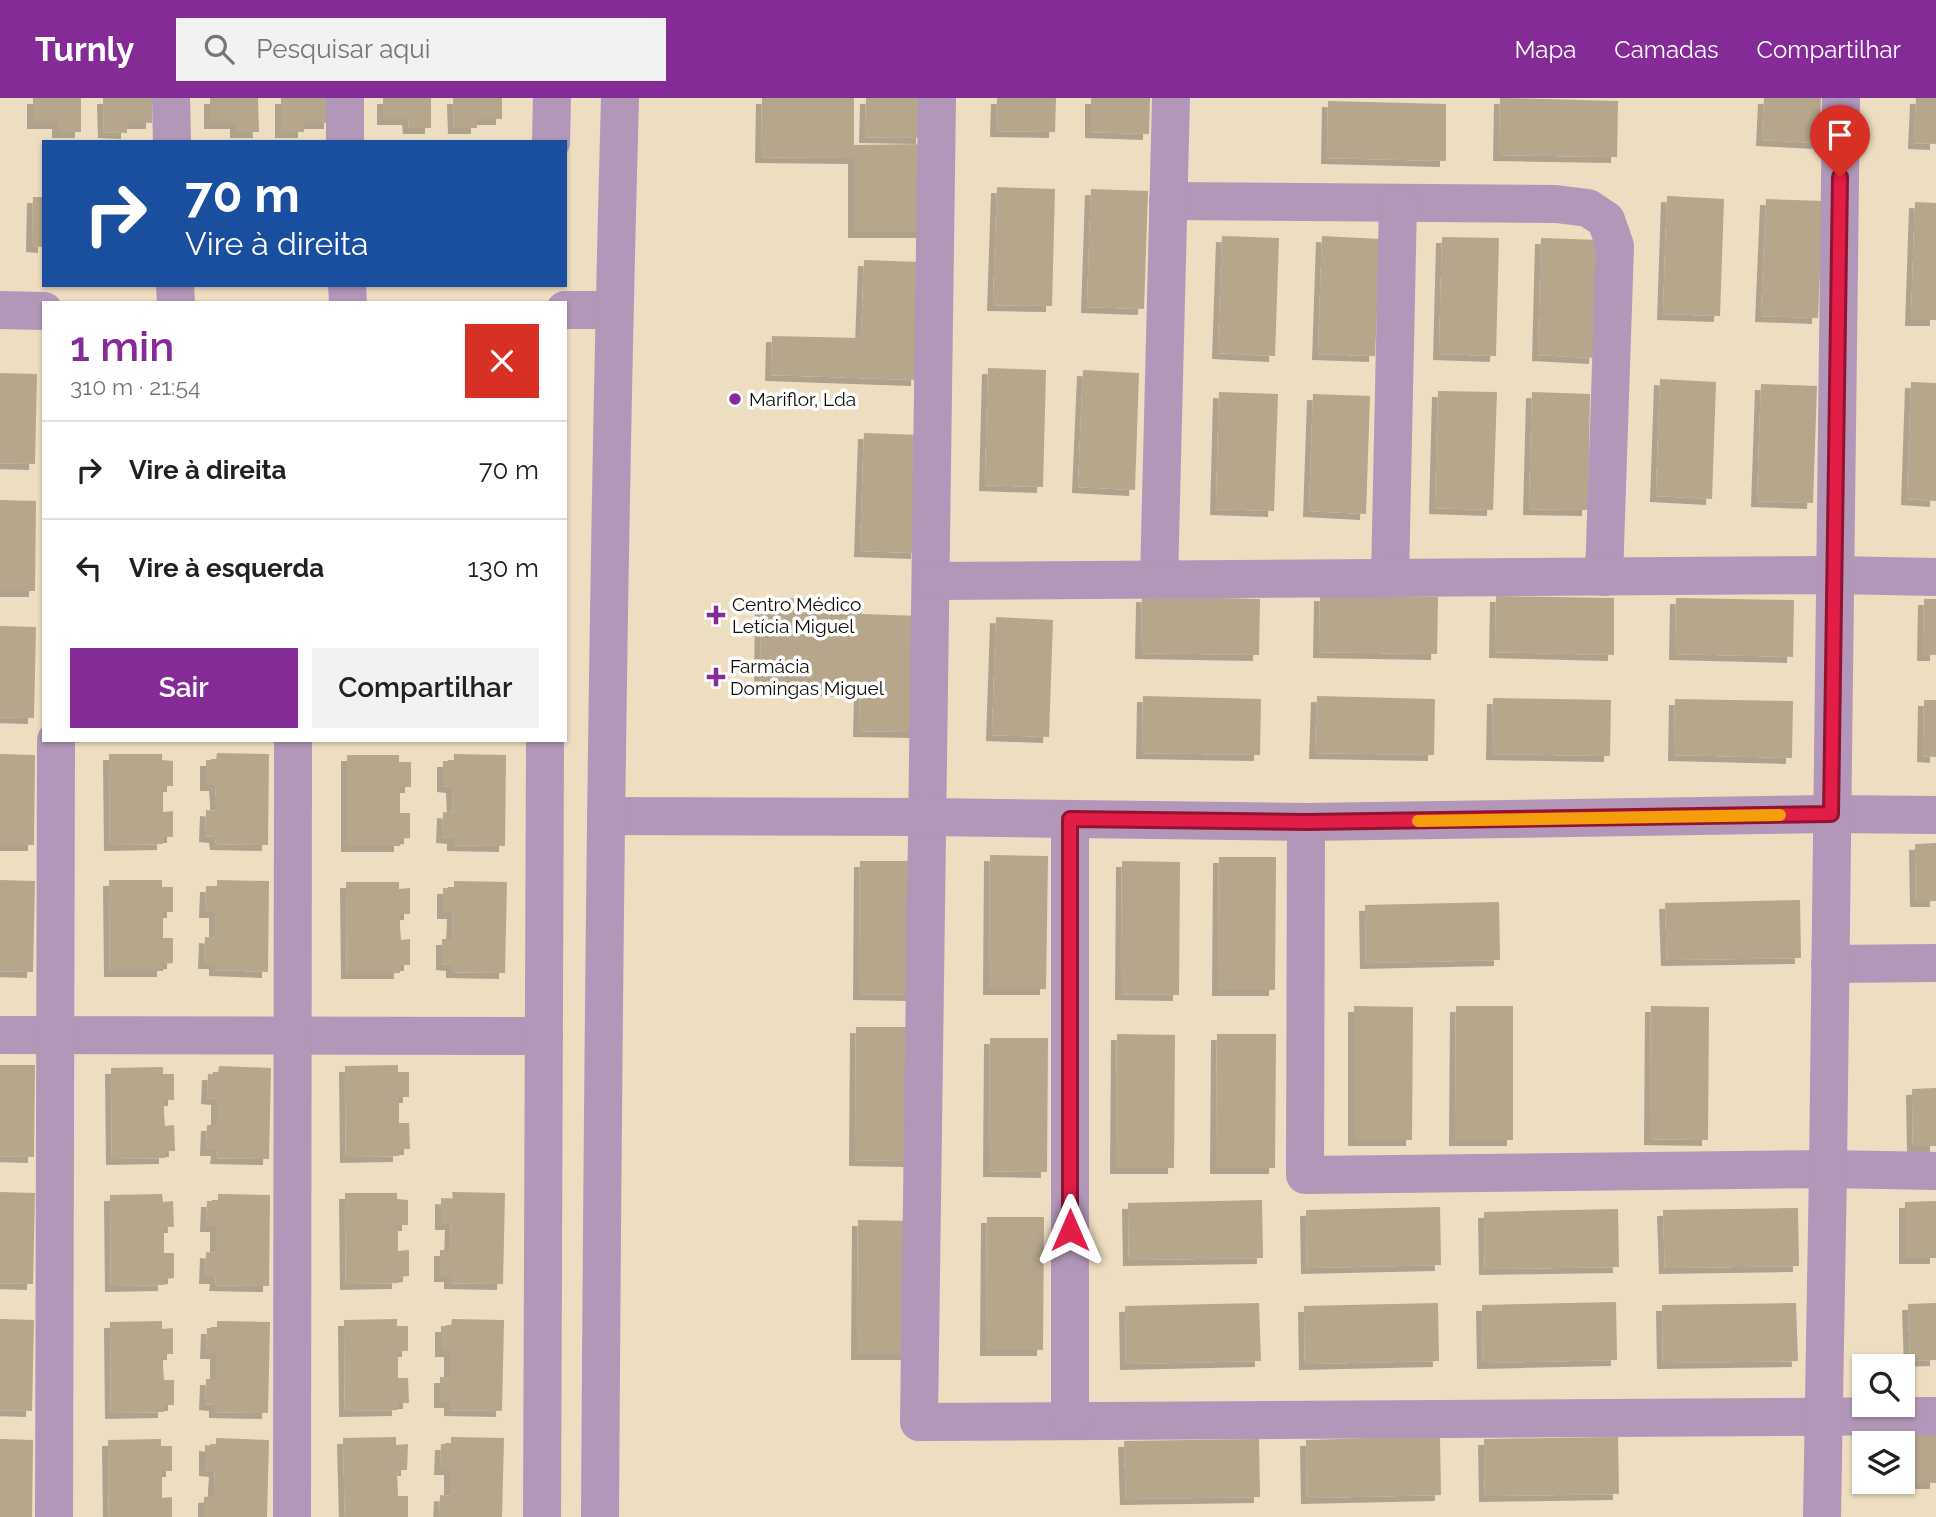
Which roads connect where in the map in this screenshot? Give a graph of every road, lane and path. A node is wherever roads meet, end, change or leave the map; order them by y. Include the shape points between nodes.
1 (171, 98) edge
2 (345, 98) edge
3 (552, 98) edge
4 (620, 98) edge
5 (937, 98) edge
6 (1171, 98) edge
7 (1841, 98) edge
8 (172, 140) edge
9 (345, 140) edge
10 (551, 140) edge
11 (1168, 201) junction
12 (1398, 203) junction
13 (0, 310) edge
14 (567, 310) edge
15 (614, 310) junction
16 (42, 311) edge
17 (1834, 575) junction
18 (1604, 577) junction
19 (1936, 577) edge
20 (1390, 578) junction
21 (1159, 580) junction
22 (931, 582) junction
23 (56, 742) edge
24 (293, 742) edge
25 (545, 742) edge
26 (1831, 814) junction
27 (1936, 815) edge
28 (606, 816) junction
29 (927, 817) junction
30 (1070, 819) junction
31 (1306, 822) junction
32 (1936, 963) edge
33 (1830, 964) junction
34 (0, 1035) edge
35 (55, 1035) junction
36 (294, 1036) junction
37 (544, 1036) junction
38 (1828, 1169) junction
39 (1936, 1171) edge
40 (1823, 1416) junction
41 (1936, 1416) edge
42 (1070, 1421) junction
43 (54, 1517) edge
44 (292, 1517) edge
45 (542, 1517) edge
46 (600, 1517) edge
47 (1822, 1517) edge

1 - 8 street
2 - 9 street
3 - 10 street
4 - 15 street
5 - 22 street
6 - 11 street
7 - 17 street
11 - 12 street
11 - 21 street
12 - 18 street via 1556,204 1588,208 1606,220 1615,246
12 - 20 street
13 - 16 street
14 - 15 street
15 - 28 street
17 - 18 street
17 - 19 street
17 - 26 street
18 - 20 street
20 - 21 street
21 - 22 street
22 - 29 street
23 - 35 street
24 - 36 street
25 - 37 street
26 - 27 street
26 - 31 street
26 - 33 street
28 - 29 street
28 - 46 street
29 - 30 street
29 - 42 street via 919,1422
30 - 31 street
30 - 42 street
31 - 38 street via 1305,1175
32 - 33 street
33 - 38 street
34 - 35 street
35 - 36 street
35 - 43 street
36 - 37 street
36 - 44 street
37 - 45 street
38 - 39 street
38 - 40 street
40 - 41 street
40 - 42 street
40 - 47 street

